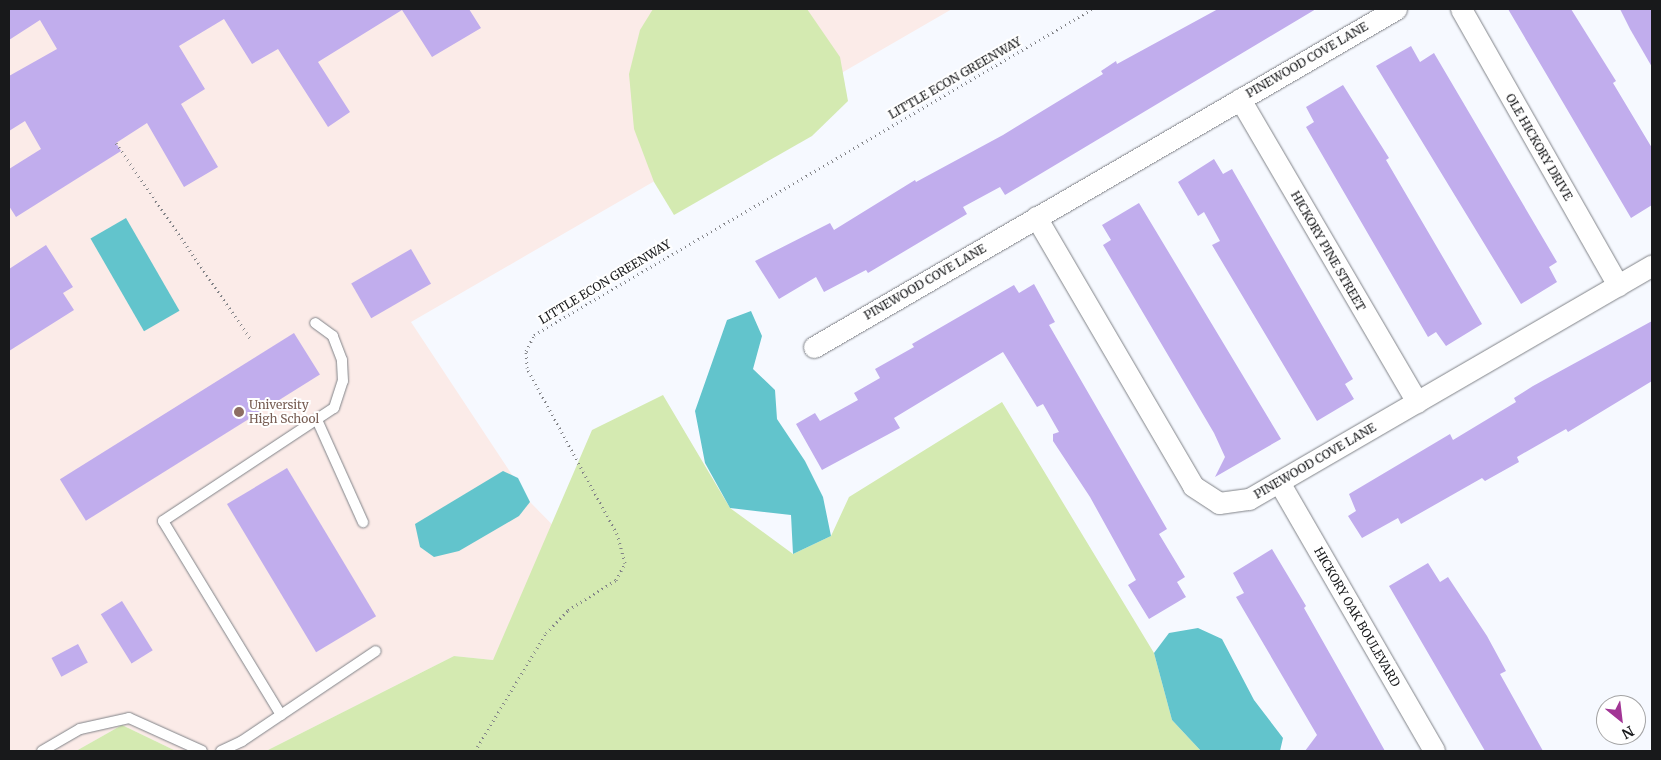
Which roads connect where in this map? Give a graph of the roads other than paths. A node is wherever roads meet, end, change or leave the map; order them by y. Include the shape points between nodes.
1 (1396, 9) edge
2 (1461, 9) edge
3 (1240, 99) junction
4 (1036, 217) junction
5 (1652, 265) edge
6 (1618, 285) junction
7 (315, 323) dead end
8 (814, 346) dead end
9 (1417, 402) junction
10 (318, 422) junction
11 (1279, 482) junction
12 (363, 522) dead end
13 (376, 651) dead end
14 (281, 715) junction
15 (42, 751) edge
16 (202, 751) edge
17 (221, 751) edge
18 (1434, 751) edge

1 - 3 street, PINEWOOD COVE LANE
2 - 6 street, OLE HICKORY DRIVE
3 - 4 street, PINEWOOD COVE LANE
3 - 9 street, HICKORY PINE STREET
4 - 8 street, PINEWOOD COVE LANE
4 - 11 street, PINEWOOD COVE LANE via 1194,486 1204,496 1219,503 1235,503
5 - 6 street, PINEWOOD COVE LANE
6 - 9 street, PINEWOOD COVE LANE
7 - 10 lane via 333,336 342,360 343,381 334,408
9 - 11 street, PINEWOOD COVE LANE
10 - 12 lane
10 - 14 lane via 163,521
11 - 18 street, HICKORY OAK BOULEVARD
13 - 14 lane
14 - 17 lane
15 - 16 lane via 80,729 129,718

